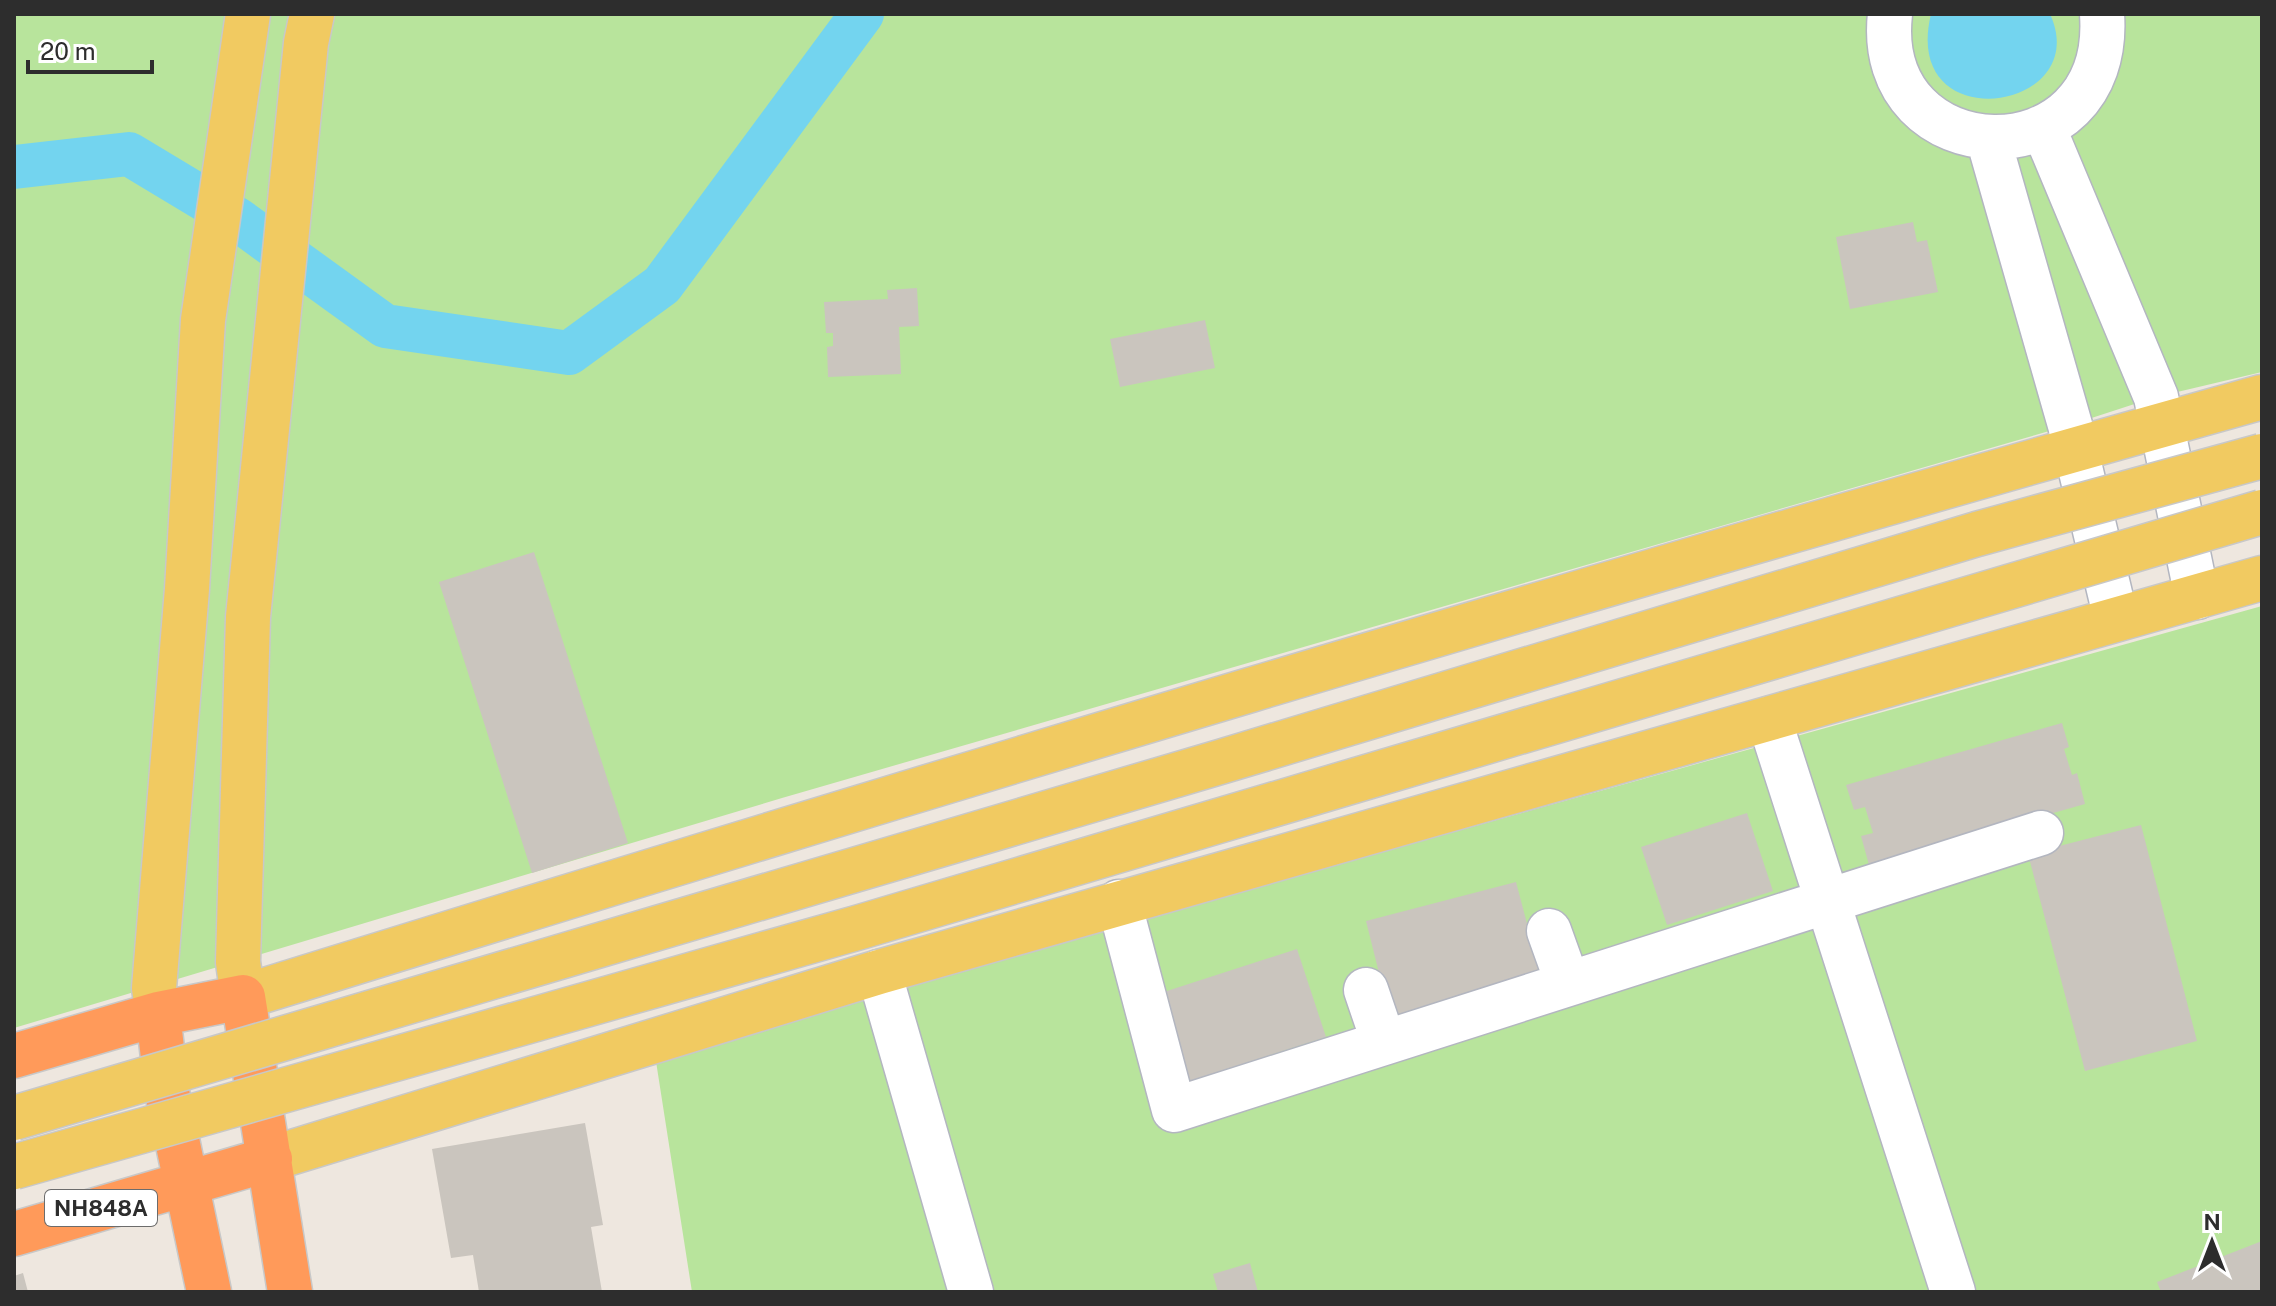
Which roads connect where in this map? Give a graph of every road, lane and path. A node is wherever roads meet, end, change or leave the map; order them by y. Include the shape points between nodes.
1 (248, 14) edge
2 (312, 14) edge
3 (1890, 14) edge
4 (2102, 14) edge
5 (2044, 129) junction
6 (1988, 138) junction
7 (2262, 397) edge
8 (2162, 425) junction
9 (2076, 450) junction
10 (2262, 456) edge
11 (2262, 512) edge
12 (2262, 578) edge
13 (2197, 597) junction
14 (2116, 619) junction
15 (1769, 719) junction
16 (2041, 833) dead end
17 (1119, 902) junction
18 (1825, 902) junction
19 (1549, 931) dead end
20 (879, 972) junction
21 (1568, 984) junction
22 (1366, 990) dead end
23 (243, 997) junction
24 (158, 1014) junction
25 (1384, 1043) junction
26 (14, 1056) edge
27 (14, 1118) edge
28 (270, 1159) junction
29 (14, 1167) edge
30 (189, 1183) junction
31 (14, 1234) edge
32 (209, 1292) edge
33 (290, 1292) edge
34 (971, 1292) edge
35 (1953, 1292) edge

1 - 24 main road via 203,320 154,988
2 - 23 main road via 248,617 238,962
3 - 6 street via 1887,36 1895,70 1912,100 1938,122
4 - 5 street via 2104,42 2095,77 2074,107
5 - 6 street via 2009,139
5 - 8 street via 2156,397
6 - 9 street
7 - 8 main road
8 - 9 main road
8 - 13 street
9 - 14 street
9 - 23 main road via 806,822
10 - 27 main road, bridge via 1977,534
11 - 29 main road, bridge via 860,927
12 - 13 main road
13 - 14 main road
14 - 15 main road
15 - 17 main road
15 - 18 street
16 - 18 street
17 - 20 main road
17 - 25 street via 1174,1110
18 - 21 street
18 - 35 street
19 - 21 street
20 - 28 main road
20 - 34 street
21 - 25 street
22 - 25 street
23 - 24 highway
23 - 28 highway
24 - 26 highway
24 - 30 highway via 167,1092
28 - 30 highway, NH848A
28 - 33 highway
30 - 31 highway, NH848A
30 - 32 highway, NH848A

